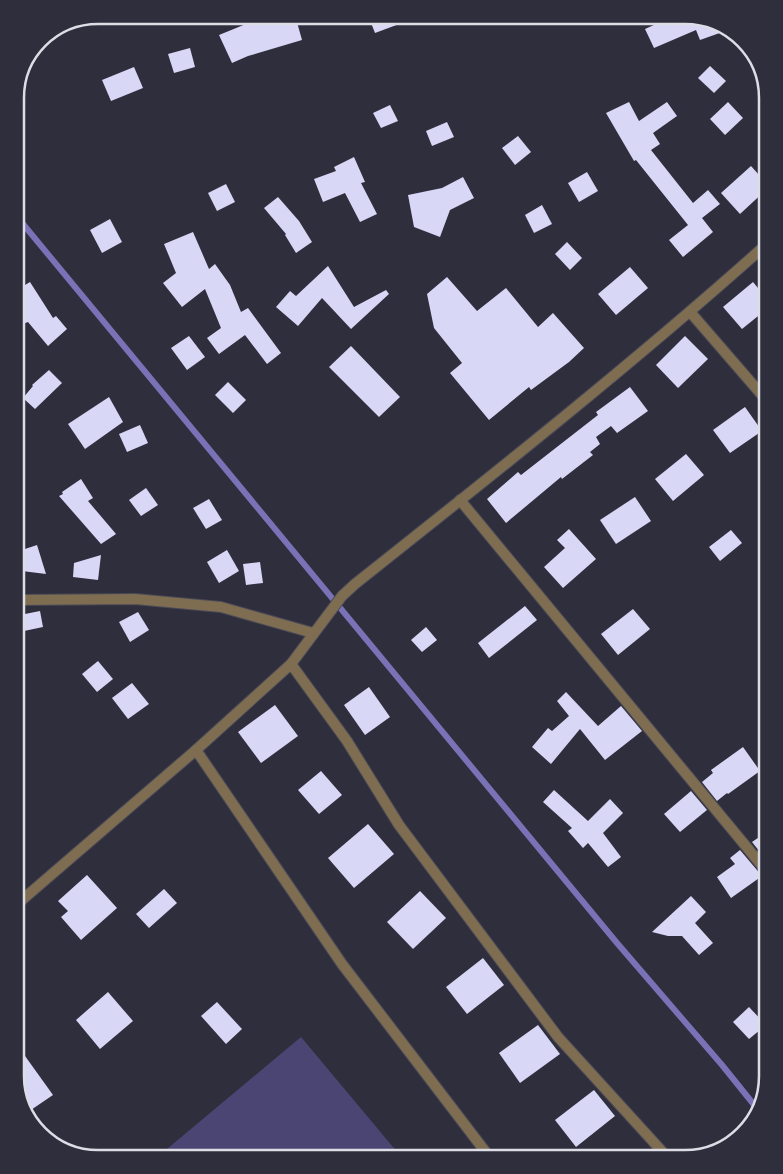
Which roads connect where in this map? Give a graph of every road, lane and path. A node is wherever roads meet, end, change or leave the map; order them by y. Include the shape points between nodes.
1 (759, 251) edge
2 (691, 312) junction
3 (759, 391) edge
4 (460, 500) junction
5 (24, 600) edge
6 (313, 633) junction
7 (291, 664) junction
8 (196, 750) junction
9 (759, 862) edge
10 (24, 898) edge
11 (484, 1150) edge
12 (661, 1150) edge

1 - 2 street
2 - 3 street
2 - 4 street
4 - 6 street via 355,584
4 - 9 street
5 - 6 street via 134,599 221,608
6 - 7 street
7 - 8 street
7 - 12 street via 347,741 399,825 558,1037
8 - 10 street
8 - 11 street via 342,964

